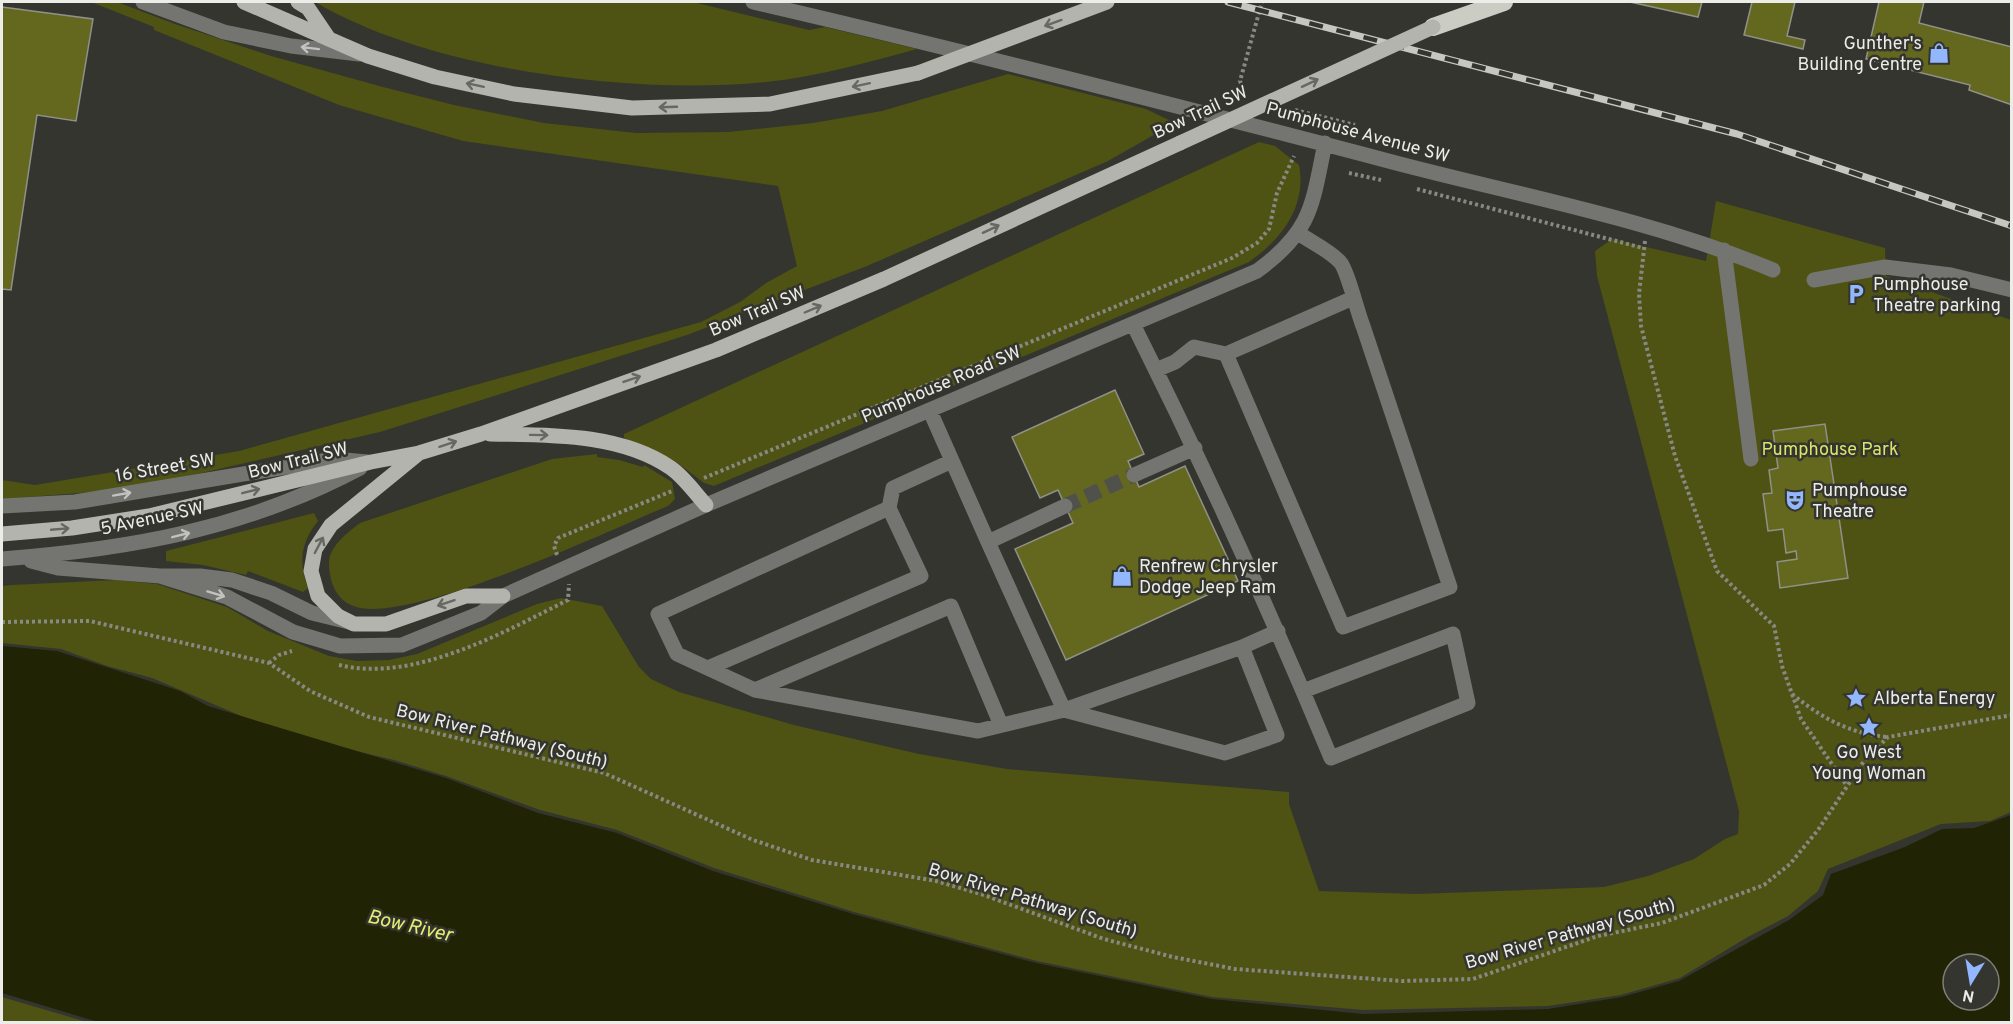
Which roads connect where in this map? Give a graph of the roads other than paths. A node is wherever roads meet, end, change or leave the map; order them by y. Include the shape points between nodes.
1 (143, 2) edge
2 (244, 2) edge
3 (298, 2) edge
4 (753, 2) edge
5 (1107, 2) edge
6 (1487, 2) edge
7 (1504, 2) edge
8 (1433, 27) junction
9 (329, 39) junction
10 (368, 56) junction
11 (1325, 143) junction
12 (1298, 233) junction
13 (1724, 250) junction
14 (1773, 270) dead end
15 (1814, 280) dead end
16 (2012, 290) edge
17 (1353, 298) junction
18 (1133, 324) junction
19 (1226, 354) junction
20 (1156, 370) junction
21 (930, 411) junction
22 (481, 434) junction
23 (1195, 448) junction
24 (419, 453) junction
25 (1751, 459) dead end
26 (952, 461) junction
27 (371, 462) junction
28 (1134, 475) tunnel mouth
29 (706, 505) junction
30 (2, 506) edge
31 (1065, 506) tunnel mouth
32 (890, 508) junction
33 (2, 534) edge
34 (988, 542) junction
35 (20, 557) junction
36 (2, 559) edge
37 (160, 576) junction
38 (503, 596) junction
39 (354, 624) junction
40 (1278, 631) junction
41 (1242, 647) junction
42 (708, 668) junction
43 (755, 690) junction
44 (1303, 691) junction
45 (1064, 710) junction
46 (1001, 725) junction

10 -> 1 street via 224,32
2 - 9 main road
3 - 9 main road via 308,8
4 - 11 street, Pumphouse Avenue SW
5 -> 10 main road, bridge via 918,73 770,104 632,108 513,94 435,77
6 - 8 main road, Bow Trail SW
7 - 8 highway
22 -> 8 main road, Bow Trail SW, bridge via 716,350 884,279
9 - 10 main road
11 - 12 street, Pumphouse Road SW via 1313,203
11 - 13 street, Pumphouse Avenue SW
12 - 17 street via 1341,263
12 - 18 street, Pumphouse Road SW via 1257,271
13 - 14 street, Pumphouse Avenue SW
13 - 25 street
15 - 16 street via 1885,267 1952,275
17 - 19 street
17 - 19 street via 1450,587 1343,627
18 - 20 street
18 - 21 street, Pumphouse Road SW
19 - 20 street via 1194,346 1175,362
20 - 23 street
21 - 26 street
21 - 29 street, Pumphouse Road SW
24 -> 22 main road, Bow Trail SW
22 -> 29 main road via 559,436 638,450 672,468
23 - 28 street
23 - 40 street
24 - 27 main road, Bow Trail SW
39 -> 24 main road via 338,616 318,596 311,571 315,549 332,525
26 - 32 street via 893,488
26 - 34 street
30 -> 27 street, 16 Street SW via 75,502 334,459
33 -> 27 main road, Bow Trail SW via 149,516
35 -> 27 street, 5 Avenue SW via 127,546 183,535 315,492
29 - 38 street, Pumphouse Road SW
31 - 34 street
32 - 42 street via 921,576
32 - 42 street via 658,614 677,654
34 - 45 street
35 - 36 street, 5 Avenue SW
35 - 37 street via 58,568
37 -> 38 street, Pumphouse Road SW via 227,597 293,632 340,646 402,645 481,613
37 - 39 street via 232,580 312,613
38 -> 39 main road via 466,596 386,624
40 - 41 street
40 - 44 street
41 - 45 street
41 - 45 street via 1277,735 1225,753
42 - 43 street
43 - 46 street via 978,731
43 - 46 street via 951,606
44 - 44 street via 1331,758 1468,703 1453,634
45 - 46 street

